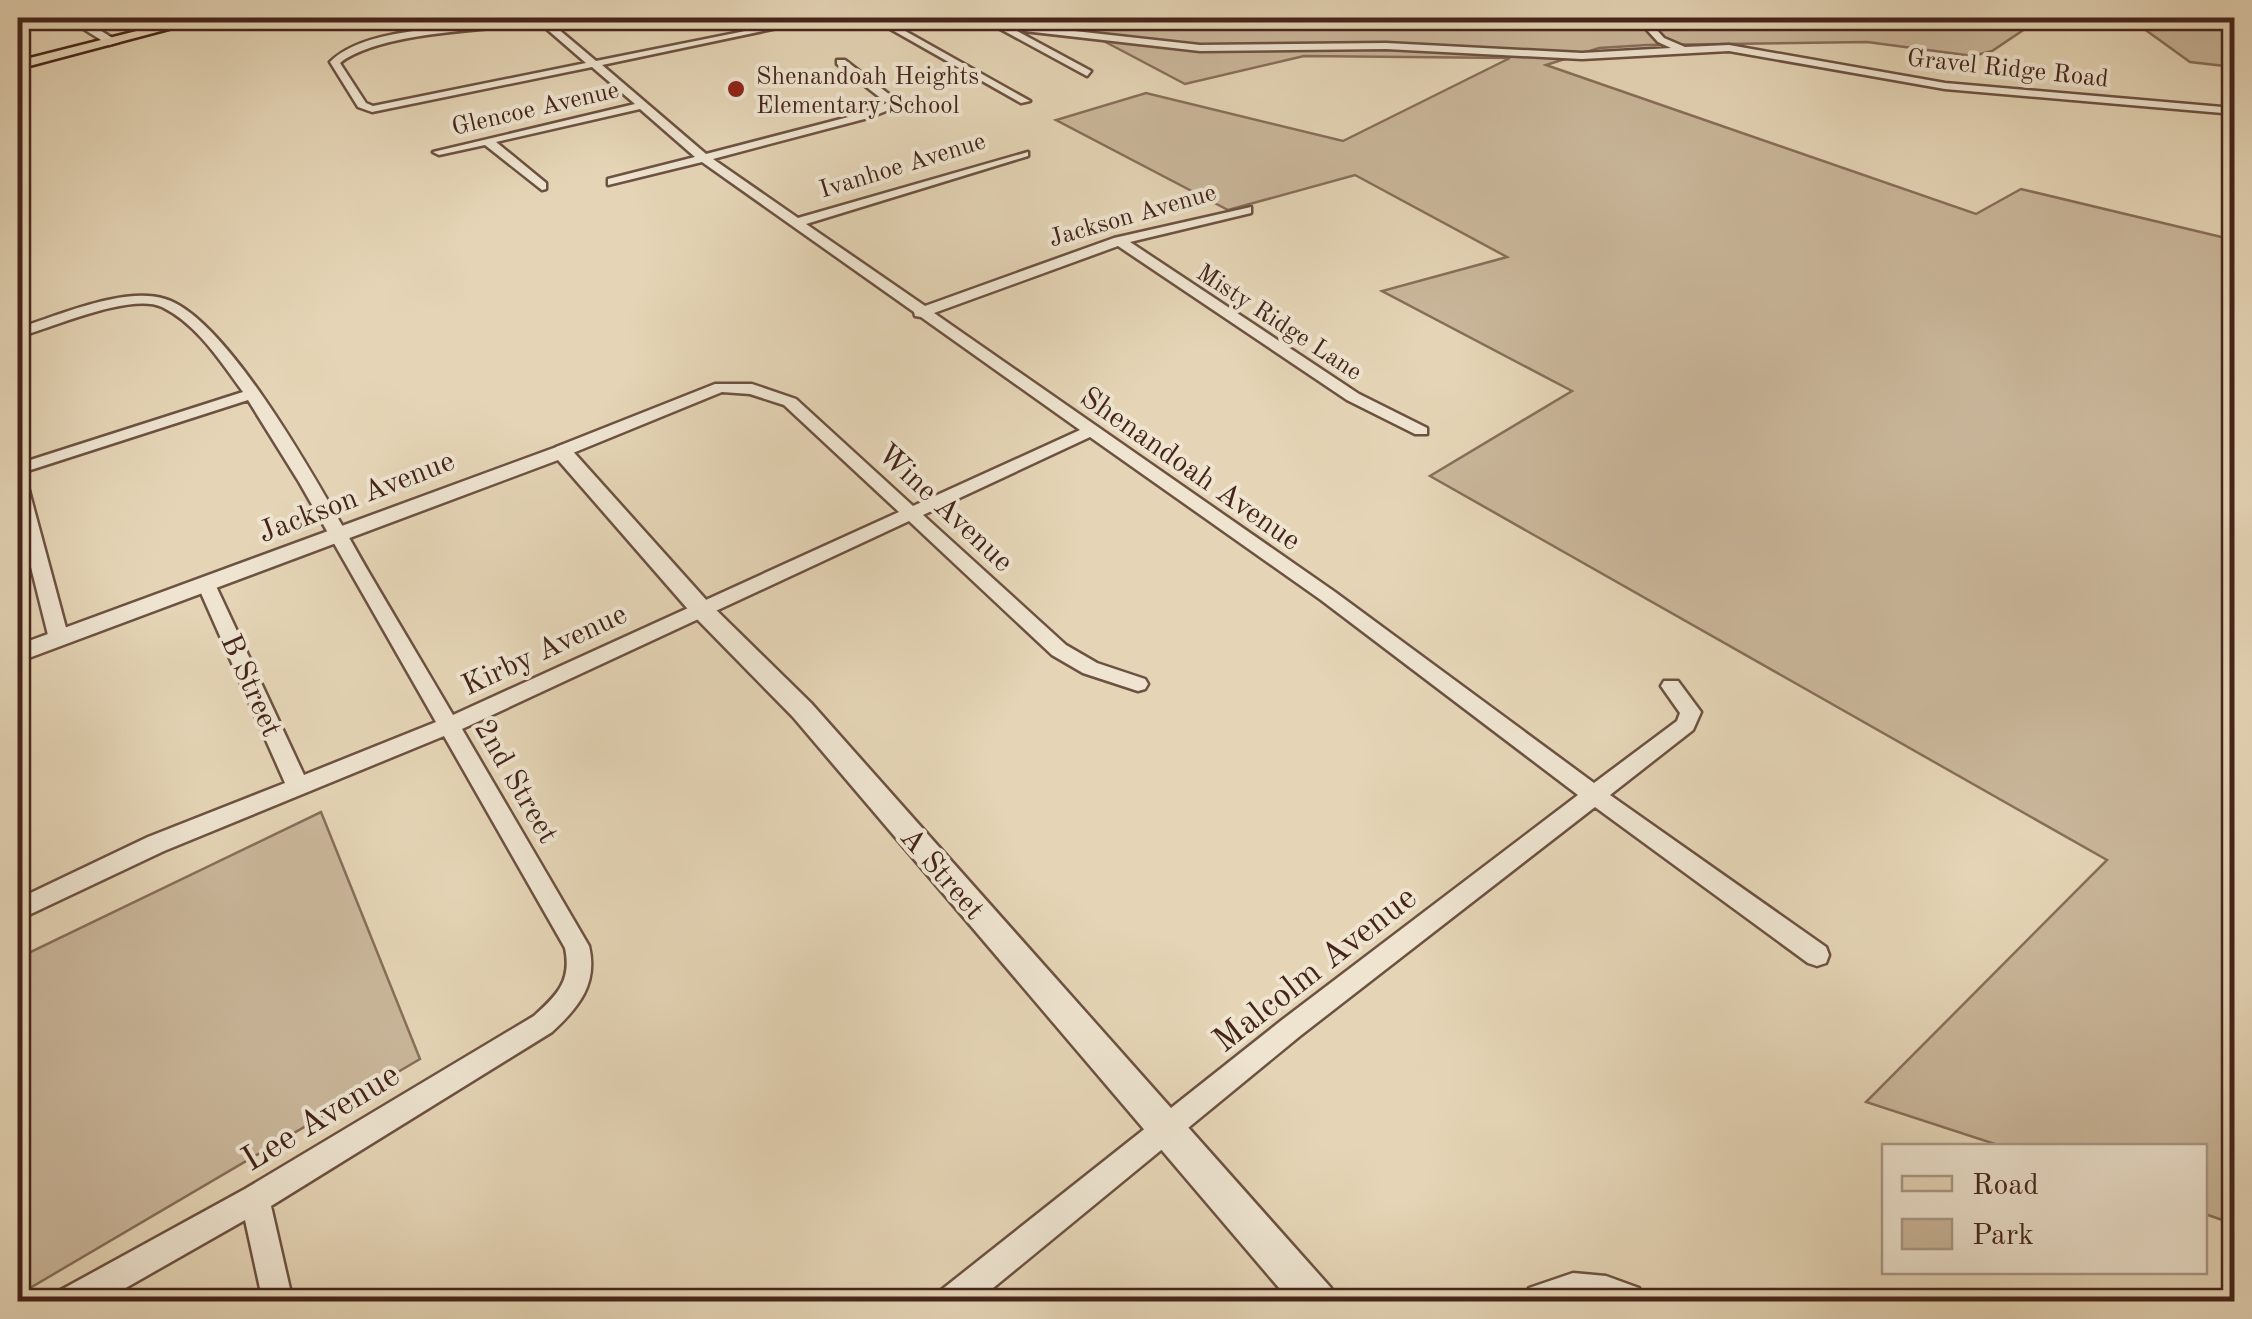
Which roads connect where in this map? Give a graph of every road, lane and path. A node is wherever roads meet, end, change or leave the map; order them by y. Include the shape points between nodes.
1 (73, 18) edge
2 (185, 18) edge
3 (203, 18) edge
4 (566, 18) edge
5 (821, 18) edge
6 (876, 18) edge
7 (985, 18) edge
8 (1641, 18) edge
9 (542, 19) edge
10 (1001, 26) junction
11 (109, 40) junction
12 (1682, 50) junction
13 (18, 62) edge
14 (841, 62) dead end
15 (593, 65) junction
16 (1087, 72) dead end
17 (1026, 100) dead end
18 (641, 106) junction
19 (2234, 112) edge
20 (487, 141) junction
21 (439, 152) dead end
22 (1024, 154) dead end
23 (704, 158) junction
24 (612, 182) dead end
25 (542, 186) dead end
26 (1247, 210) dead end
27 (794, 223) junction
28 (1118, 241) junction
29 (920, 313) junction
30 (18, 333) edge
31 (713, 388) joint
32 (251, 394) junction
33 (1090, 430) junction
34 (1421, 431) dead end
35 (562, 451) junction
36 (18, 469) edge
37 (18, 483) edge
38 (911, 512) junction
39 (336, 534) junction
40 (206, 584) junction
41 (701, 609) junction
42 (59, 639) junction
43 (18, 654) edge
44 (1138, 684) dead end
45 (1671, 686) dead end
46 (451, 725) junction
47 (298, 786) junction
48 (1594, 796) junction
49 (18, 910) edge
50 (1817, 955) dead end
51 (584, 968) joint
52 (1166, 1130) junction
53 (255, 1199) junction
54 (70, 1302) edge
55 (278, 1302) edge
56 (951, 1302) edge
57 (1317, 1302) edge
58 (1543, 1302) edge
59 (1626, 1302) edge

1 - 11 street
2 - 11 main road
3 - 11 main road
4 - 9 street
5 - 15 street
6 - 17 street
7 - 10 street
8 - 12 street via 1661,40
9 - 15 street, Shenandoah Avenue
9 - 15 street via 396,37 336,59 362,106 372,109
10 - 12 street, Gravel Ridge Road via 1168,46 1386,46 1582,56
10 - 16 street
11 - 13 main road
12 - 19 street, Gravel Ridge Road via 1728,48 1932,84
14 - 23 street via 893,106
15 - 18 street, Shenandoah Avenue
18 - 20 street, Glencoe Avenue
18 - 23 street, Shenandoah Avenue
20 - 21 street, Glencoe Avenue
20 - 25 street
22 - 27 street, Ivanhoe Avenue
23 - 24 street
23 - 27 street, Shenandoah Avenue
26 - 28 street, Jackson Avenue
27 - 29 street, Shenandoah Avenue
28 - 29 street, Jackson Avenue
28 - 34 street, Misty Ridge Lane via 1353,396
29 - 33 street, Shenandoah Avenue
30 - 32 street, 2nd Street via 144,300 166,304 196,323
31 - 35 street, Jackson Avenue
31 - 38 street, Wine Avenue via 752,388 795,405
32 - 36 street
32 - 39 street, 2nd Street
33 - 38 street, Kirby Avenue
33 - 48 street, Shenandoah Avenue via 1328,596
35 - 39 street, Jackson Avenue
35 - 41 street, A Street
37 - 42 street
38 - 41 street, Kirby Avenue
38 - 44 street, Wine Avenue via 1060,650
39 - 40 street, Jackson Avenue
39 - 46 street, 2nd Street
40 - 42 street, Jackson Avenue
40 - 47 street, B Street
41 - 46 street, Kirby Avenue
41 - 52 street, A Street via 802,710
42 - 43 street, Jackson Avenue
45 - 48 street, Malcolm Avenue via 1689,705 1690,719
46 - 47 street, Kirby Avenue
46 - 51 street, 2nd Street
47 - 49 street, Kirby Avenue
48 - 50 street, Shenandoah Avenue
48 - 52 street, Malcolm Avenue
51 - 53 street, Lee Avenue via 574,992 543,1024
52 - 56 street, Malcolm Avenue
52 - 57 street, A Street
53 - 54 street, Lee Avenue
53 - 55 street
58 - 59 street via 1568,1293

